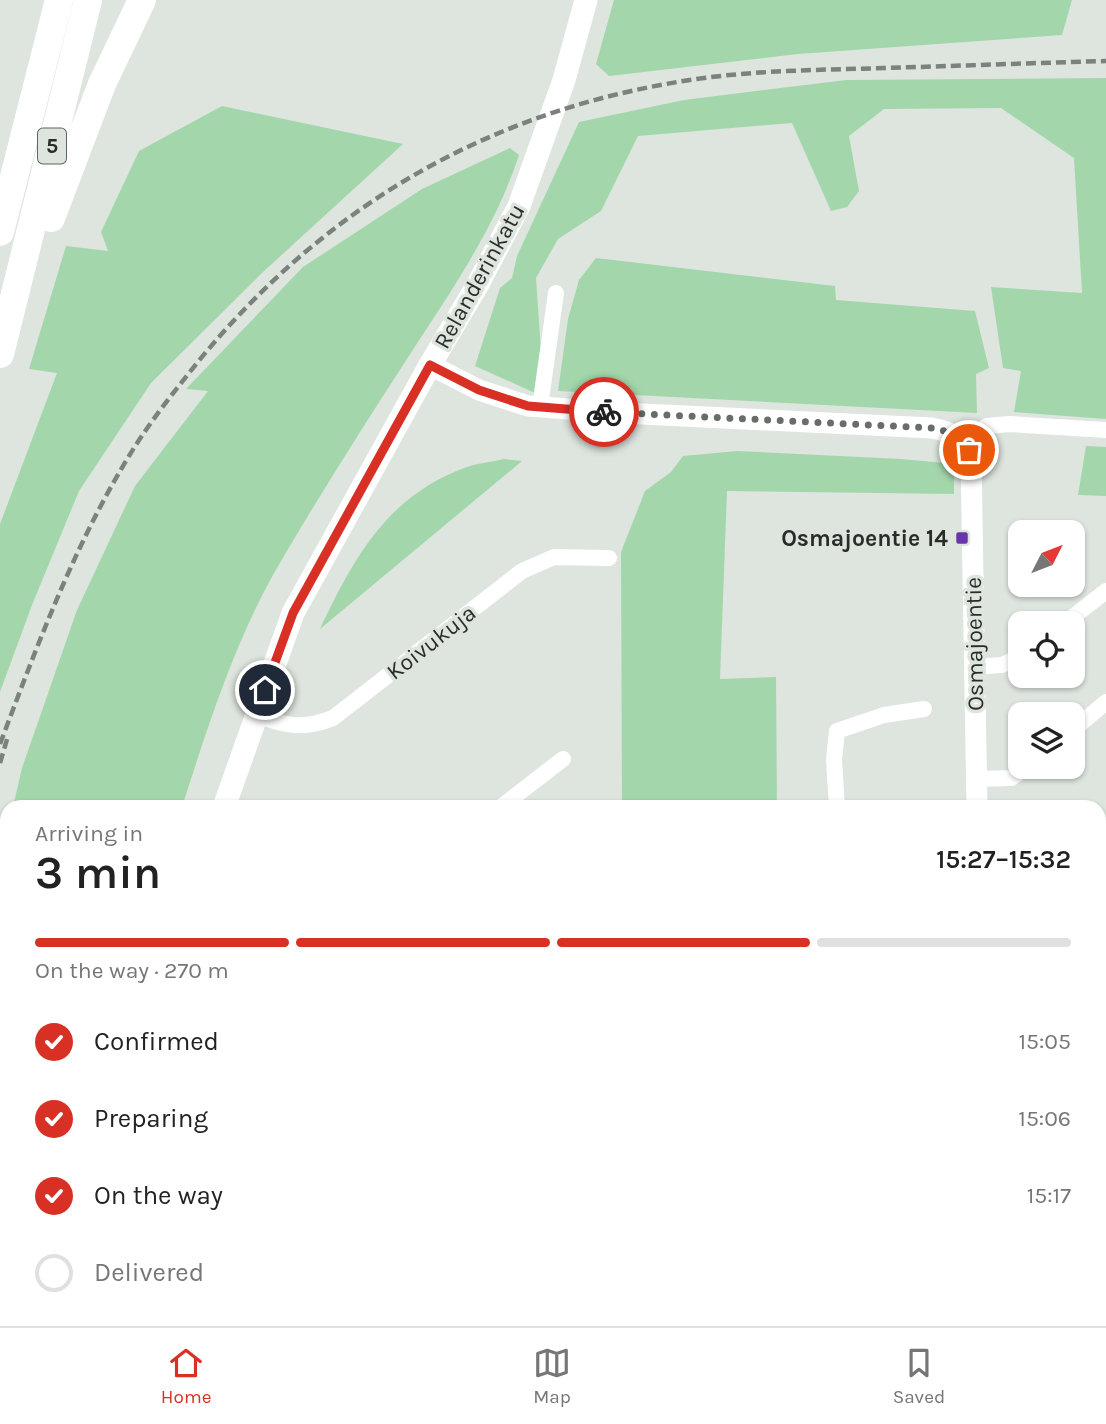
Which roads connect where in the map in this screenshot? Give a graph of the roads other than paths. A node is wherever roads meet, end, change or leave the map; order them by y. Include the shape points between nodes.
1 (59, 0) edge
2 (88, 0) edge
3 (142, 0) edge
4 (586, 0) edge
5 (0, 232) edge
6 (17, 293) junction
7 (556, 293) dead end
8 (0, 354) edge
9 (430, 365) junction
10 (540, 407) junction
11 (1106, 430) edge
12 (963, 441) junction
13 (609, 558) dead end
14 (1106, 591) edge
15 (1080, 611) edge
16 (1008, 662) edge
17 (974, 667) junction
18 (1106, 702) edge
19 (924, 709) dead end
20 (256, 715) junction
21 (1085, 720) edge
22 (563, 760) dead end
23 (1008, 778) edge
24 (976, 779) junction
25 (227, 800) edge
26 (510, 800) edge
27 (837, 800) edge
28 (976, 800) edge

1 - 5 highway, 5
2 - 6 highway, 5
3 - 6 highway via 102,83 32,273
4 - 9 main road, Relanderinkatu via 564,80 519,206
6 - 8 highway, 5
7 - 10 street
9 - 10 street via 479,390
9 - 20 main road, Relanderinkatu via 293,613
10 - 12 street via 932,428
11 - 12 street via 1009,424 987,426
12 - 17 street, Osmajoentie via 971,461
13 - 20 street, Koivukuja via 554,557 522,571 333,718 300,727
14 - 15 street
16 - 17 street
17 - 24 street, Osmajoentie
18 - 21 street
19 - 27 street via 884,715 837,731
20 - 25 main road, Relanderinkatu
22 - 26 street
23 - 24 street
24 - 28 street, Osmajoentie

